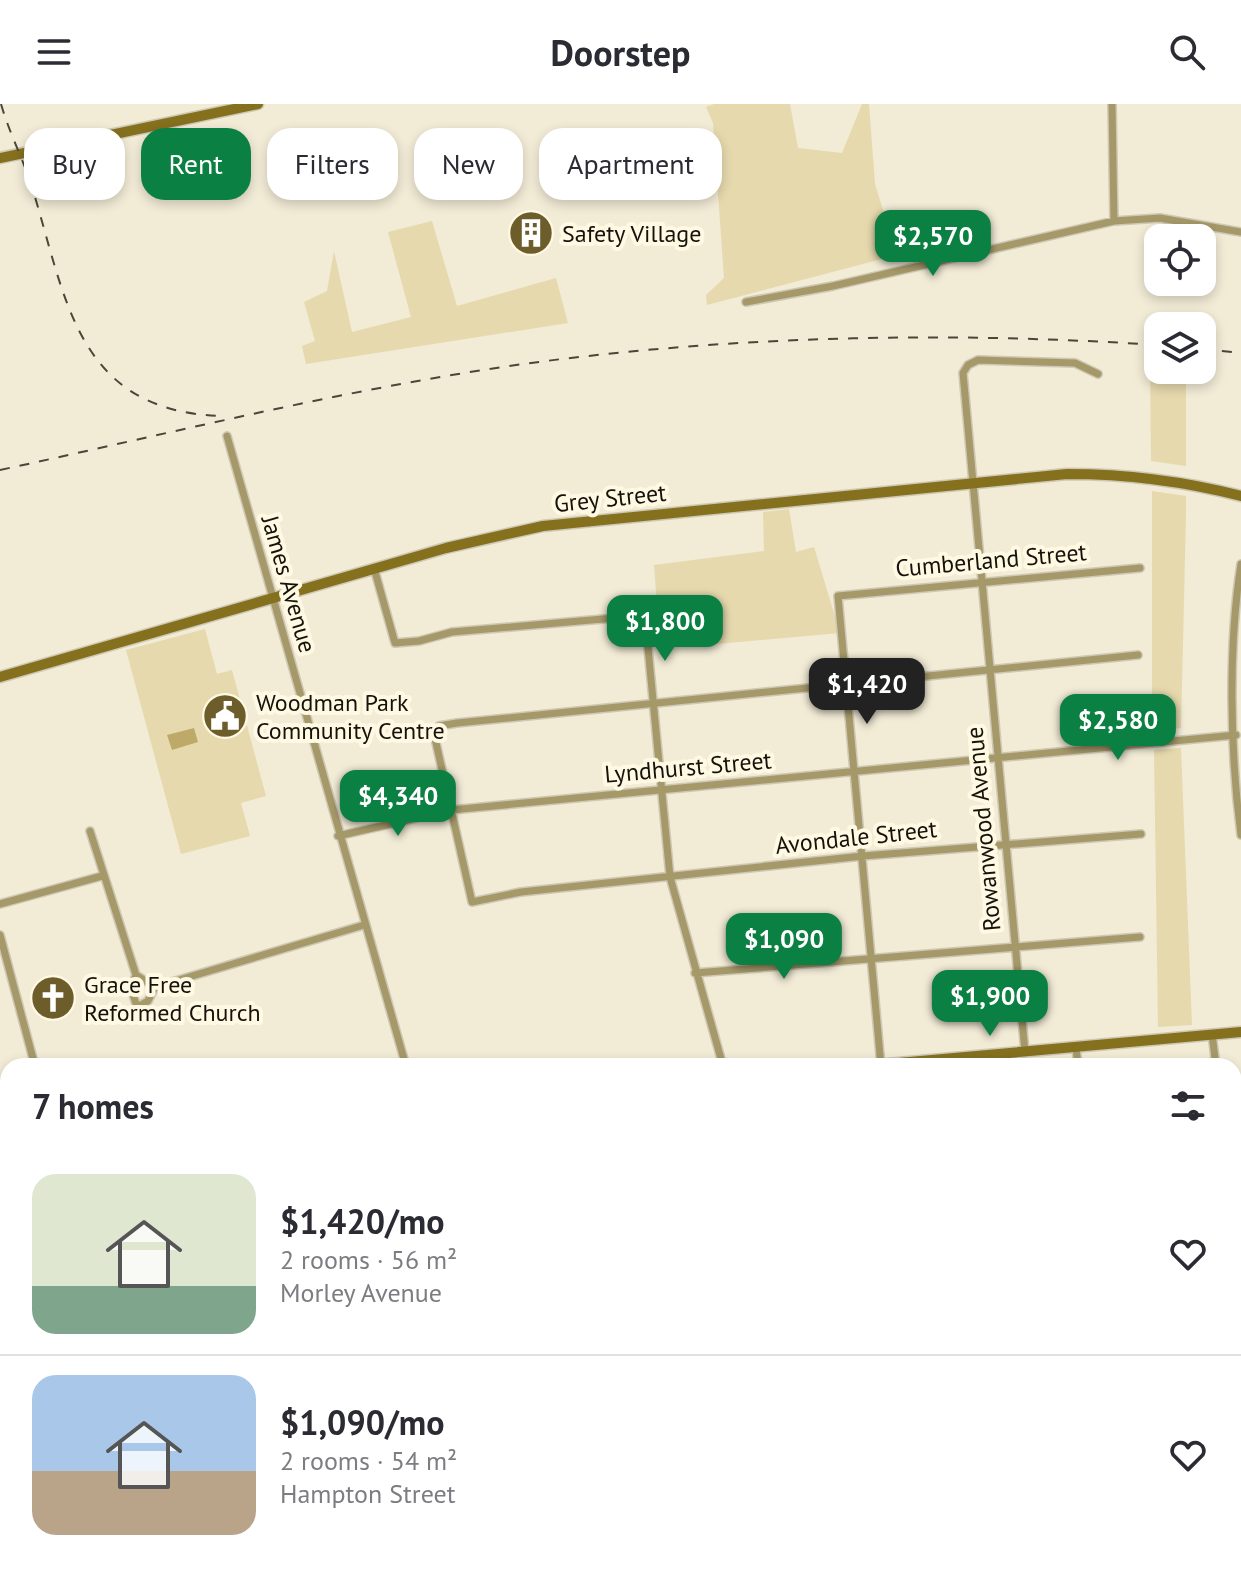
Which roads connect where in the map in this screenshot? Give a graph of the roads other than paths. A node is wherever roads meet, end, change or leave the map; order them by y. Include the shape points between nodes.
1 (258, 104) edge
2 (1112, 104) edge
3 (0, 158) edge
4 (1114, 221) junction
5 (1241, 232) edge
6 (746, 302) dead end
7 (1098, 374) dead end
8 (227, 436) dead end
9 (975, 481) junction
10 (1241, 496) edge
11 (1241, 564) edge
12 (374, 568) junction
13 (1140, 568) dead end
14 (979, 581) junction
15 (272, 597) junction
16 (1138, 655) dead end
17 (989, 671) junction
18 (0, 677) edge
19 (848, 683) junction
20 (653, 703) junction
21 (1236, 735) junction
22 (997, 758) junction
23 (856, 772) junction
24 (662, 790) junction
25 (451, 810) junction
26 (90, 831) dead end
27 (1141, 834) dead end
28 (1241, 835) edge
29 (338, 836) junction
30 (1005, 843) junction
31 (863, 856) junction
32 (102, 876) junction
33 (670, 877) junction
34 (0, 904) edge
35 (364, 925) junction
36 (0, 935) edge
37 (1140, 937) dead end
38 (1015, 949) junction
39 (870, 957) junction
40 (695, 973) junction
41 (136, 975) junction
42 (155, 987) junction
43 (1241, 1032) edge
44 (1212, 1034) junction
45 (1076, 1048) junction
46 (1025, 1052) junction
47 (33, 1058) edge
48 (404, 1058) edge
49 (721, 1058) edge
50 (880, 1058) edge
51 (959, 1058) edge
52 (1077, 1058) edge
53 (1215, 1058) edge

1 - 3 street
2 - 4 street
4 - 5 street via 1160,218
4 - 6 street
7 - 9 street, Rowanwood Avenue via 1075,363 978,360 968,365 963,381
8 - 15 street, James Avenue
9 - 10 street, Grey Street via 1120,475
9 - 12 street, Grey Street via 577,521
9 - 14 street, Rowanwood Avenue
11 - 21 street via 1234,617
12 - 15 street, Grey Street
12 - 20 street via 395,643 452,632 626,617 642,620
13 - 14 street, Cumberland Street
14 - 17 street, Rowanwood Avenue
14 - 19 street, Cumberland Street via 838,596
15 - 18 street, Grey Street
15 - 29 street, James Avenue
16 - 17 street
17 - 19 street
17 - 22 street, Rowanwood Avenue
19 - 20 street
19 - 23 street
20 - 24 street
20 - 25 street via 439,726 434,734
21 - 22 street, Lyndhurst Street
21 - 28 street
22 - 23 street, Lyndhurst Street
22 - 30 street, Rowanwood Avenue
23 - 24 street, Lyndhurst Street
23 - 31 street
24 - 25 street, Lyndhurst Street
24 - 33 street
25 - 29 street, Lyndhurst Street
25 - 33 street, Avondale Street via 472,902
26 - 32 street
27 - 30 street, Avondale Street
29 - 35 street, James Avenue
30 - 31 street, Avondale Street
30 - 38 street, Rowanwood Avenue
31 - 33 street, Avondale Street
31 - 39 street
32 - 34 street
32 - 41 street
33 - 40 street
35 - 42 street
35 - 48 street, James Avenue
36 - 47 street
37 - 38 street
38 - 39 street
38 - 46 street, Rowanwood Avenue
39 - 40 street
39 - 50 street
40 - 49 street
41 - 42 street
41 - 42 street via 131,988 137,1007 148,1001
43 - 44 street
44 - 45 street
44 - 53 street
45 - 46 street
45 - 52 street
46 - 51 street

